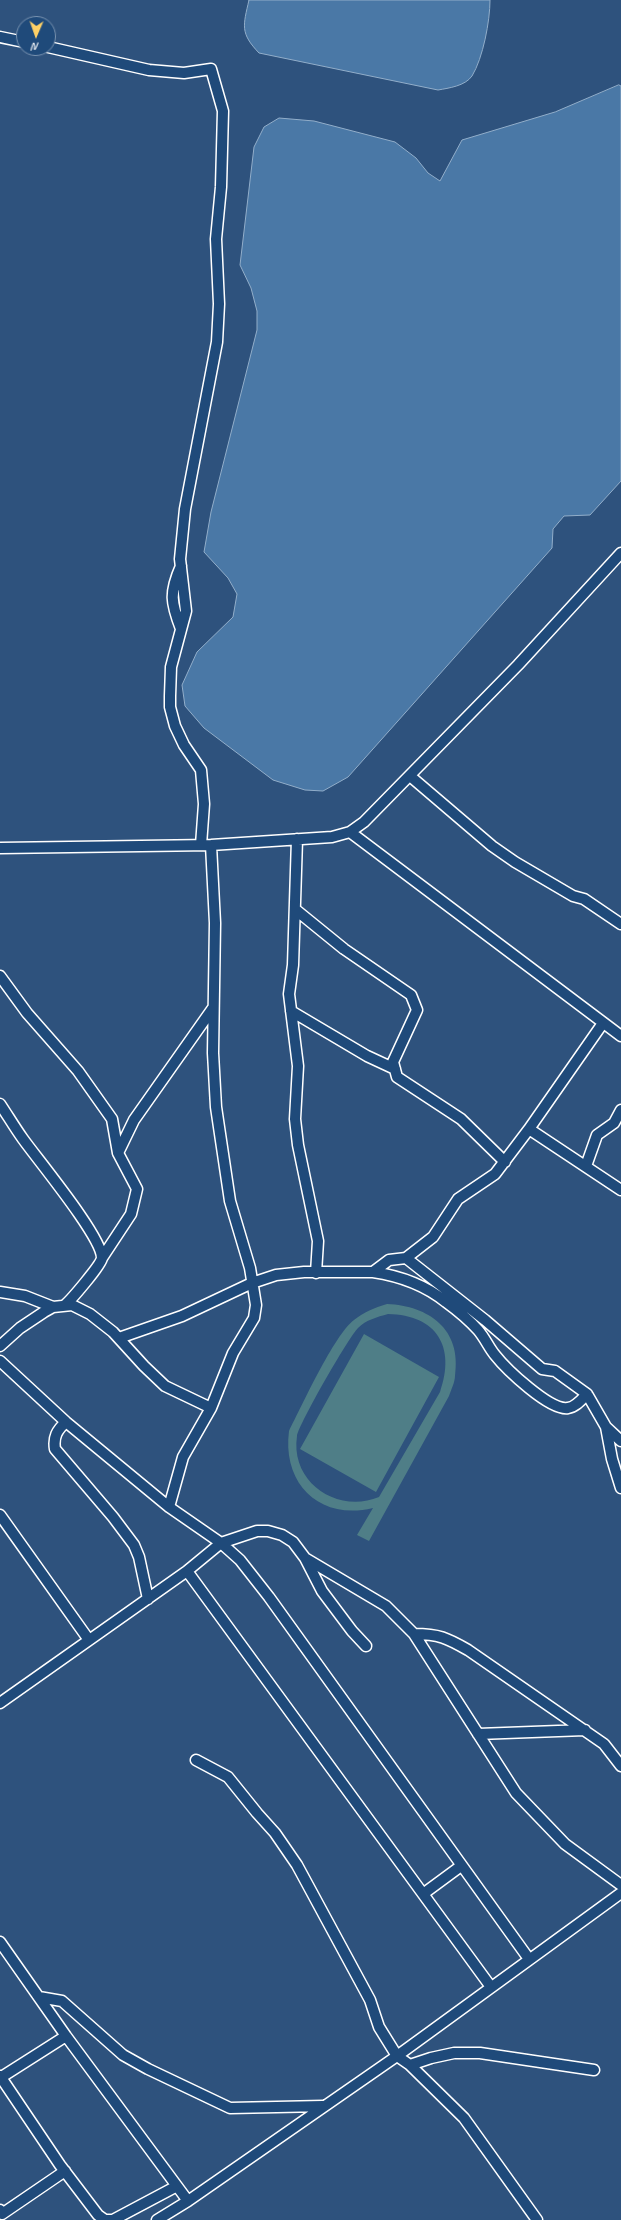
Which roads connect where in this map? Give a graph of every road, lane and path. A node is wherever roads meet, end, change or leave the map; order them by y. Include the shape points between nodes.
1 (0, 37) edge
2 (16, 40) edge
3 (56, 49) edge
4 (621, 553) edge
5 (181, 566) junction
6 (181, 629) junction
7 (410, 776) junction
8 (350, 832) junction
9 (297, 839) junction
10 (206, 845) junction
11 (0, 848) edge
12 (296, 910) junction
13 (621, 924) edge
14 (0, 976) edge
15 (213, 1008) junction
16 (291, 1012) junction
17 (603, 1023) junction
18 (621, 1036) edge
19 (395, 1069) junction
20 (0, 1104) edge
21 (621, 1110) edge
22 (529, 1129) junction
23 (118, 1153) junction
24 (505, 1162) junction
25 (586, 1166) junction
26 (621, 1190) edge
27 (102, 1258) junction
28 (406, 1258) junction
29 (373, 1272) junction
30 (316, 1273) junction
31 (252, 1283) junction
32 (0, 1292) edge
33 (65, 1305) junction
34 (53, 1307) junction
35 (119, 1338) junction
36 (0, 1346) edge
37 (0, 1361) edge
38 (587, 1394) junction
39 (211, 1408) junction
40 (66, 1422) junction
41 (606, 1427) junction
42 (621, 1441) edge
43 (621, 1488) edge
44 (169, 1507) junction
45 (0, 1514) edge
46 (221, 1544) junction
47 (305, 1558) junction
48 (187, 1571) junction
49 (148, 1599) junction
50 (414, 1634) junction
51 (89, 1640) junction
52 (366, 1646) dead end
53 (0, 1702) edge
54 (585, 1730) junction
55 (478, 1734) junction
56 (196, 1760) dead end
57 (621, 1766) edge
58 (461, 1866) junction
59 (621, 1884) edge
60 (621, 1893) edge
61 (423, 1894) junction
62 (0, 1942) edge
63 (529, 1959) junction
64 (491, 1987) junction
65 (38, 1998) junction
66 (66, 2036) junction
67 (398, 2056) junction
68 (410, 2066) junction
69 (594, 2070) dead end
70 (0, 2077) edge
71 (323, 2106) junction
72 (65, 2171) junction
73 (177, 2186) junction
74 (188, 2201) junction
75 (3, 2215) edge
76 (106, 2220) edge
77 (157, 2220) edge
78 (537, 2220) edge

1 - 2 street
3 - 5 street via 149,70 184,73 211,69 221,96 224,111 222,187 216,239 219,304 217,342 185,509
4 - 7 street via 518,665
5 - 6 street via 187,603
5 - 6 street via 172,596 174,611
6 - 10 street via 171,667 170,707 181,739 201,770
7 - 8 street via 364,822
7 - 13 street via 506,856 573,896 584,898
8 - 9 street via 332,837
8 - 17 street
9 - 10 street
9 - 12 street
10 - 11 street
10 - 15 street via 214,923
12 - 16 street via 289,994
12 - 19 street via 344,949 410,995 417,1010 393,1062
14 - 23 street via 27,1012 78,1070 112,1119
15 - 23 street via 134,1120
15 - 31 street via 213,1061 221,1149 230,1201
16 - 19 street via 367,1056
16 - 30 street via 298,1066 295,1119 318,1241
17 - 18 street
17 - 22 street
19 - 24 street via 397,1077 461,1119
20 - 27 street via 88,1229
21 - 25 street via 614,1123 597,1135
22 - 24 street
22 - 25 street
23 - 27 street via 137,1189 131,1214
24 - 28 street via 495,1174 458,1199 433,1237
25 - 26 street
27 - 33 street via 98,1268
28 - 29 street via 389,1260
28 - 38 street via 542,1369 555,1372
29 - 30 street
29 - 38 street via 402,1278 423,1287 446,1302 478,1330 496,1356 522,1382 552,1404 561,1408 574,1407
30 - 31 street via 276,1275
31 - 35 street via 182,1316
31 - 39 street via 256,1305 254,1318 233,1353
32 - 34 street via 25,1296
33 - 34 street
33 - 35 street via 82,1309
34 - 36 street via 20,1328
35 - 39 street via 165,1386
37 - 40 street
38 - 41 street
39 - 44 street via 183,1457
40 - 44 street
40 - 49 street via 58,1430 54,1441 55,1449 134,1545
41 - 42 street
41 - 43 street via 612,1460
44 - 46 street
45 - 51 street
46 - 47 street via 257,1531 268,1531 293,1542
46 - 48 street
46 - 58 street via 240,1560 269,1597
47 - 50 street via 386,1606
47 - 52 street via 322,1591
48 - 49 street
48 - 61 street
49 - 51 street
50 - 54 street via 434,1634 451,1640
50 - 55 street
51 - 53 street
54 - 55 street
54 - 57 street via 604,1744
55 - 59 street via 516,1793 545,1824 565,1844
56 - 67 street via 228,1777 275,1833 297,1865 370,2000 379,2027
58 - 61 street
58 - 63 street
60 - 63 street
61 - 64 street
62 - 65 street
63 - 64 street
64 - 67 street
65 - 66 street
65 - 71 street via 62,2001 123,2055 148,2070 230,2108
66 - 70 street
66 - 73 street
67 - 68 street
67 - 71 street
68 - 69 street via 454,2053 480,2053
68 - 78 street via 464,2118
70 - 72 street
71 - 74 street
72 - 75 street
72 - 76 street via 98,2215
73 - 74 street
73 - 76 street via 113,2220
74 - 77 street

